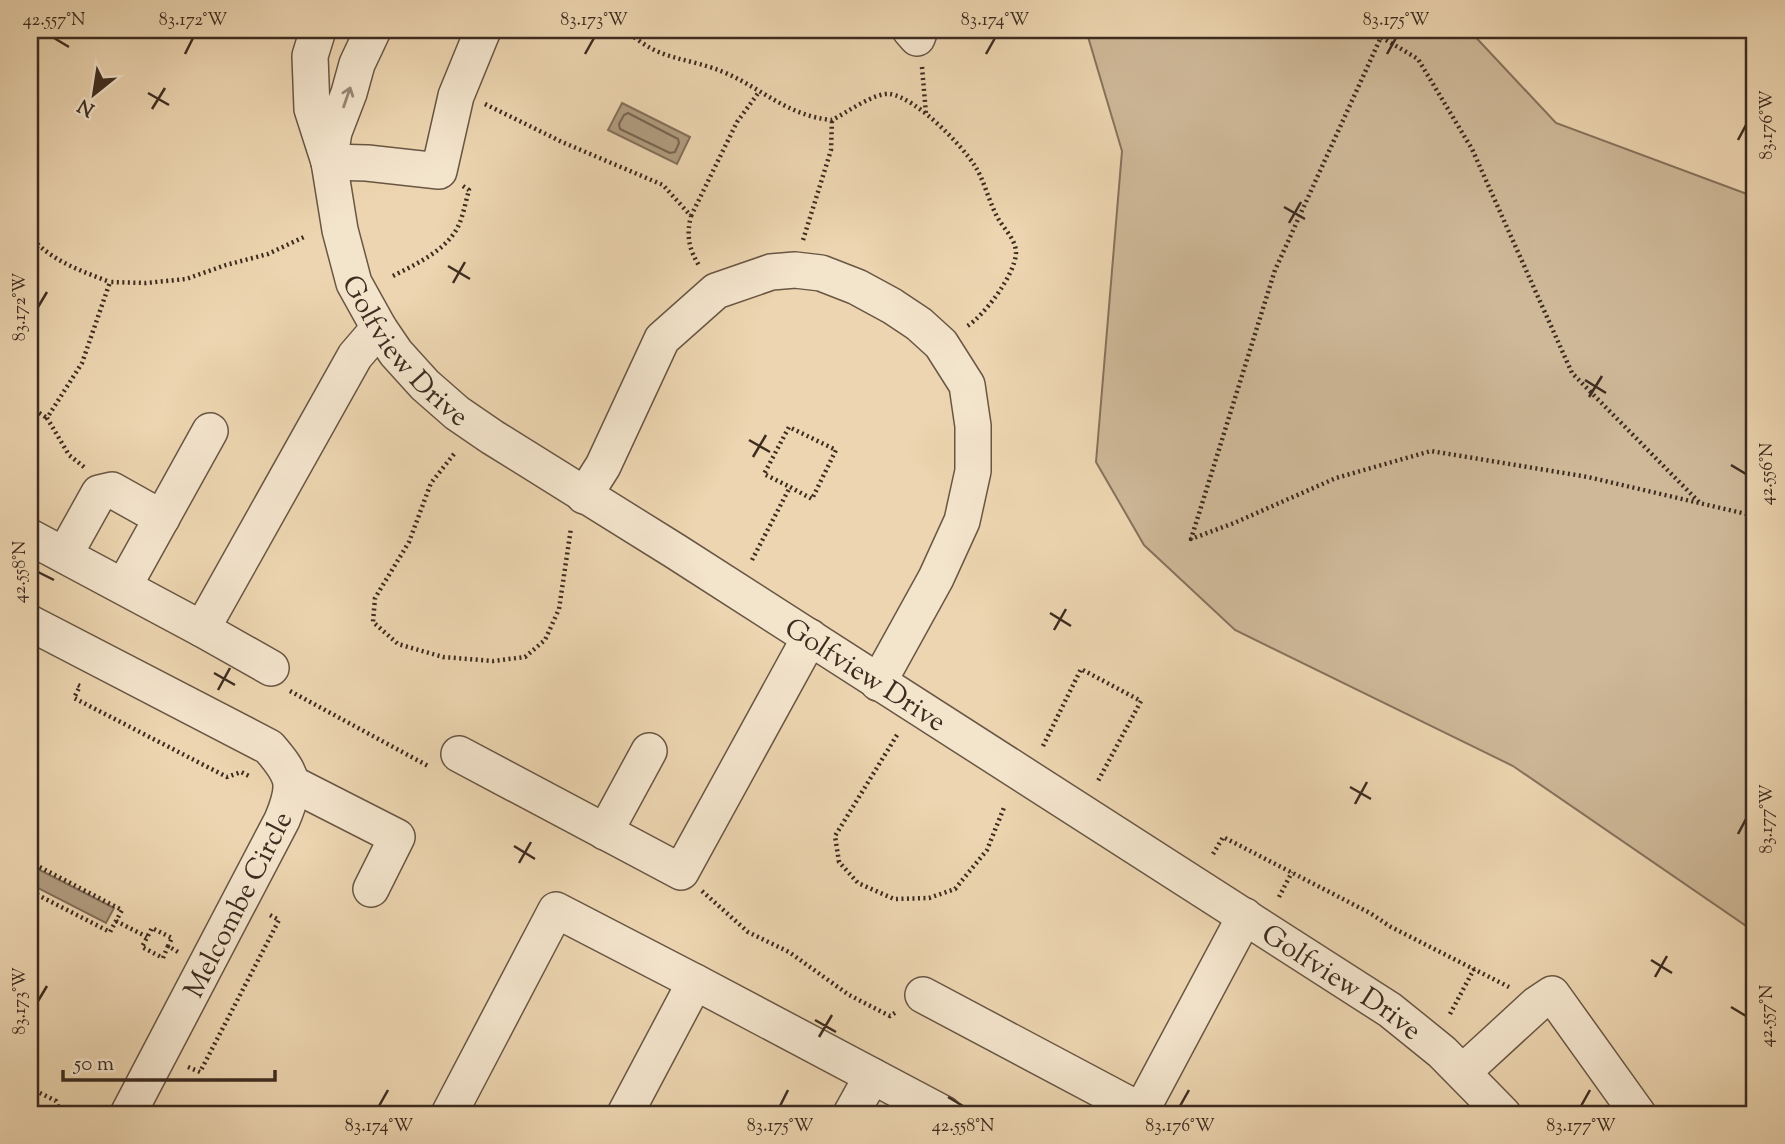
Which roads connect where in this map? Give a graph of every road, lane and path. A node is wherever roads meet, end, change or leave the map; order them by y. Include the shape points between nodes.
1 (318, 30) edge
2 (373, 30) edge
3 (483, 30) edge
4 (626, 30) edge
5 (910, 30) edge
6 (920, 30) edge
7 (923, 73) dead end
8 (759, 92) junction
9 (493, 106) dead end
10 (926, 115) junction
11 (832, 120) junction
12 (329, 162) junction
13 (469, 190) dead end
14 (691, 216) junction
15 (806, 230) dead end
16 (30, 236) edge
17 (306, 236) dead end
18 (38, 246) junction
19 (30, 255) edge
20 (692, 255) dead end
21 (393, 276) dead end
22 (110, 282) junction
23 (975, 322) dead end
24 (379, 328) junction
25 (30, 407) edge
26 (47, 418) junction
27 (210, 431) dead end
28 (454, 454) dead end
29 (790, 487) junction
30 (112, 490) junction
31 (584, 496) junction
32 (1699, 502) junction
33 (1755, 516) edge
34 (162, 518) junction
35 (571, 528) dead end
36 (30, 537) edge
37 (65, 554) junction
38 (752, 559) dead end
39 (124, 586) junction
40 (30, 623) edge
41 (202, 629) junction
42 (810, 637) junction
43 (271, 668) joint
44 (70, 681) dead end
45 (878, 683) junction
46 (897, 735) dead end
47 (1043, 746) dead end
48 (649, 751) dead end
49 (459, 754) joint
50 (1098, 781) dead end
51 (277, 784) junction
52 (1005, 805) dead end
53 (606, 832) junction
54 (1213, 854) dead end
55 (30, 862) edge
56 (681, 872) junction
57 (1292, 872) junction
58 (372, 889) dead end
59 (30, 891) edge
60 (1279, 897) dead end
61 (272, 902) dead end
62 (1245, 916) junction
63 (116, 921) junction
64 (147, 937) junction
65 (168, 946) junction
66 (188, 957) dead end
67 (1475, 969) junction
68 (695, 982) junction
69 (922, 995) joint
70 (1537, 1004) junction
71 (1450, 1014) dead end
72 (1464, 1072) junction
73 (872, 1076) junction
74 (182, 1078) dead end
75 (30, 1088) edge
76 (1144, 1113) edge
77 (61, 1114) edge
78 (128, 1114) edge
79 (449, 1114) edge
80 (625, 1114) edge
81 (851, 1114) edge
82 (944, 1114) edge
83 (1503, 1114) edge
84 (1638, 1114) edge

1 - 12 street, Golfview Drive via 310,56 312,108
12 -> 2 street, Golfview Drive via 334,132
3 - 12 street via 456,96 439,172
4 - 8 path via 653,51 726,73
5 - 6 street via 918,38
7 - 10 path
8 - 11 path via 790,109
8 - 14 path via 737,122
9 - 14 path via 562,142 663,185
10 - 11 path via 891,94 879,95
10 - 23 path via 954,138 977,168 1016,253 1004,285
11 - 15 path via 831,150
12 - 24 street, Golfview Drive via 354,283
13 - 21 path via 460,224 449,239
14 - 20 path via 687,233
16 - 18 path
17 - 22 path via 268,254 186,279
18 - 19 path
18 - 22 path via 66,265
22 - 26 path via 82,363
24 - 31 street, Golfview Drive via 425,385 457,413
24 - 41 street via 355,356
25 - 26 path
26 - 30 path via 69,455
27 - 34 street
28 - 35 path via 431,483 409,542 375,598 373,622 398,644 443,657 493,661 524,657 545,640 559,608
29 - 29 path via 812,499 836,450 789,427 765,474
29 - 38 path
30 - 34 street
30 - 37 street via 99,493
31 - 42 street, Golfview Drive
31 - 45 street via 603,466 662,339 716,291 771,272 795,270 857,287 892,306 941,344 967,385 973,471 962,521
32 - 32 path via 1588,477 1431,451 1336,478 1191,539 1275,270 1381,37 1418,59 1472,149 1572,373
32 - 33 path
34 - 39 street
36 - 37 street
37 - 39 street
39 - 41 street
40 - 51 street, Melcombe Circle via 269,747 283,763
41 - 43 street
42 - 45 street, Golfview Drive
42 - 56 street
43 - 49 path via 277,684 440,772
44 - 51 path via 80,686 74,698 227,777 241,772
45 - 62 street, Golfview Drive
46 - 52 path via 835,836 839,862 858,883 894,899 929,898 955,889 987,850
47 - 50 path via 1081,669 1141,701
48 - 53 street
49 - 53 street
51 - 58 street via 397,837
51 - 78 street, Melcombe Circle via 289,803 282,820
53 - 56 street
54 - 57 path via 1223,837
55 - 63 path via 122,910
56 - 69 path via 748,932 789,952 869,1006 890,1016
57 - 60 path
57 - 67 path
59 - 63 path via 110,932
61 - 74 path via 266,913 279,920 200,1072 188,1066
62 - 72 street, Golfview Drive via 1390,1010
62 - 76 street
63 - 64 path
64 - 65 path via 152,928 172,938
64 - 65 path via 142,947 163,958
65 - 66 path
67 - 70 path
67 - 71 path
68 - 73 street
68 - 79 street via 556,911
68 - 80 street
69 - 76 street
70 - 72 street
70 - 84 street via 1552,994
72 - 83 street, Golfview Drive
73 - 81 street
73 - 82 street
75 - 77 path via 56,1101

